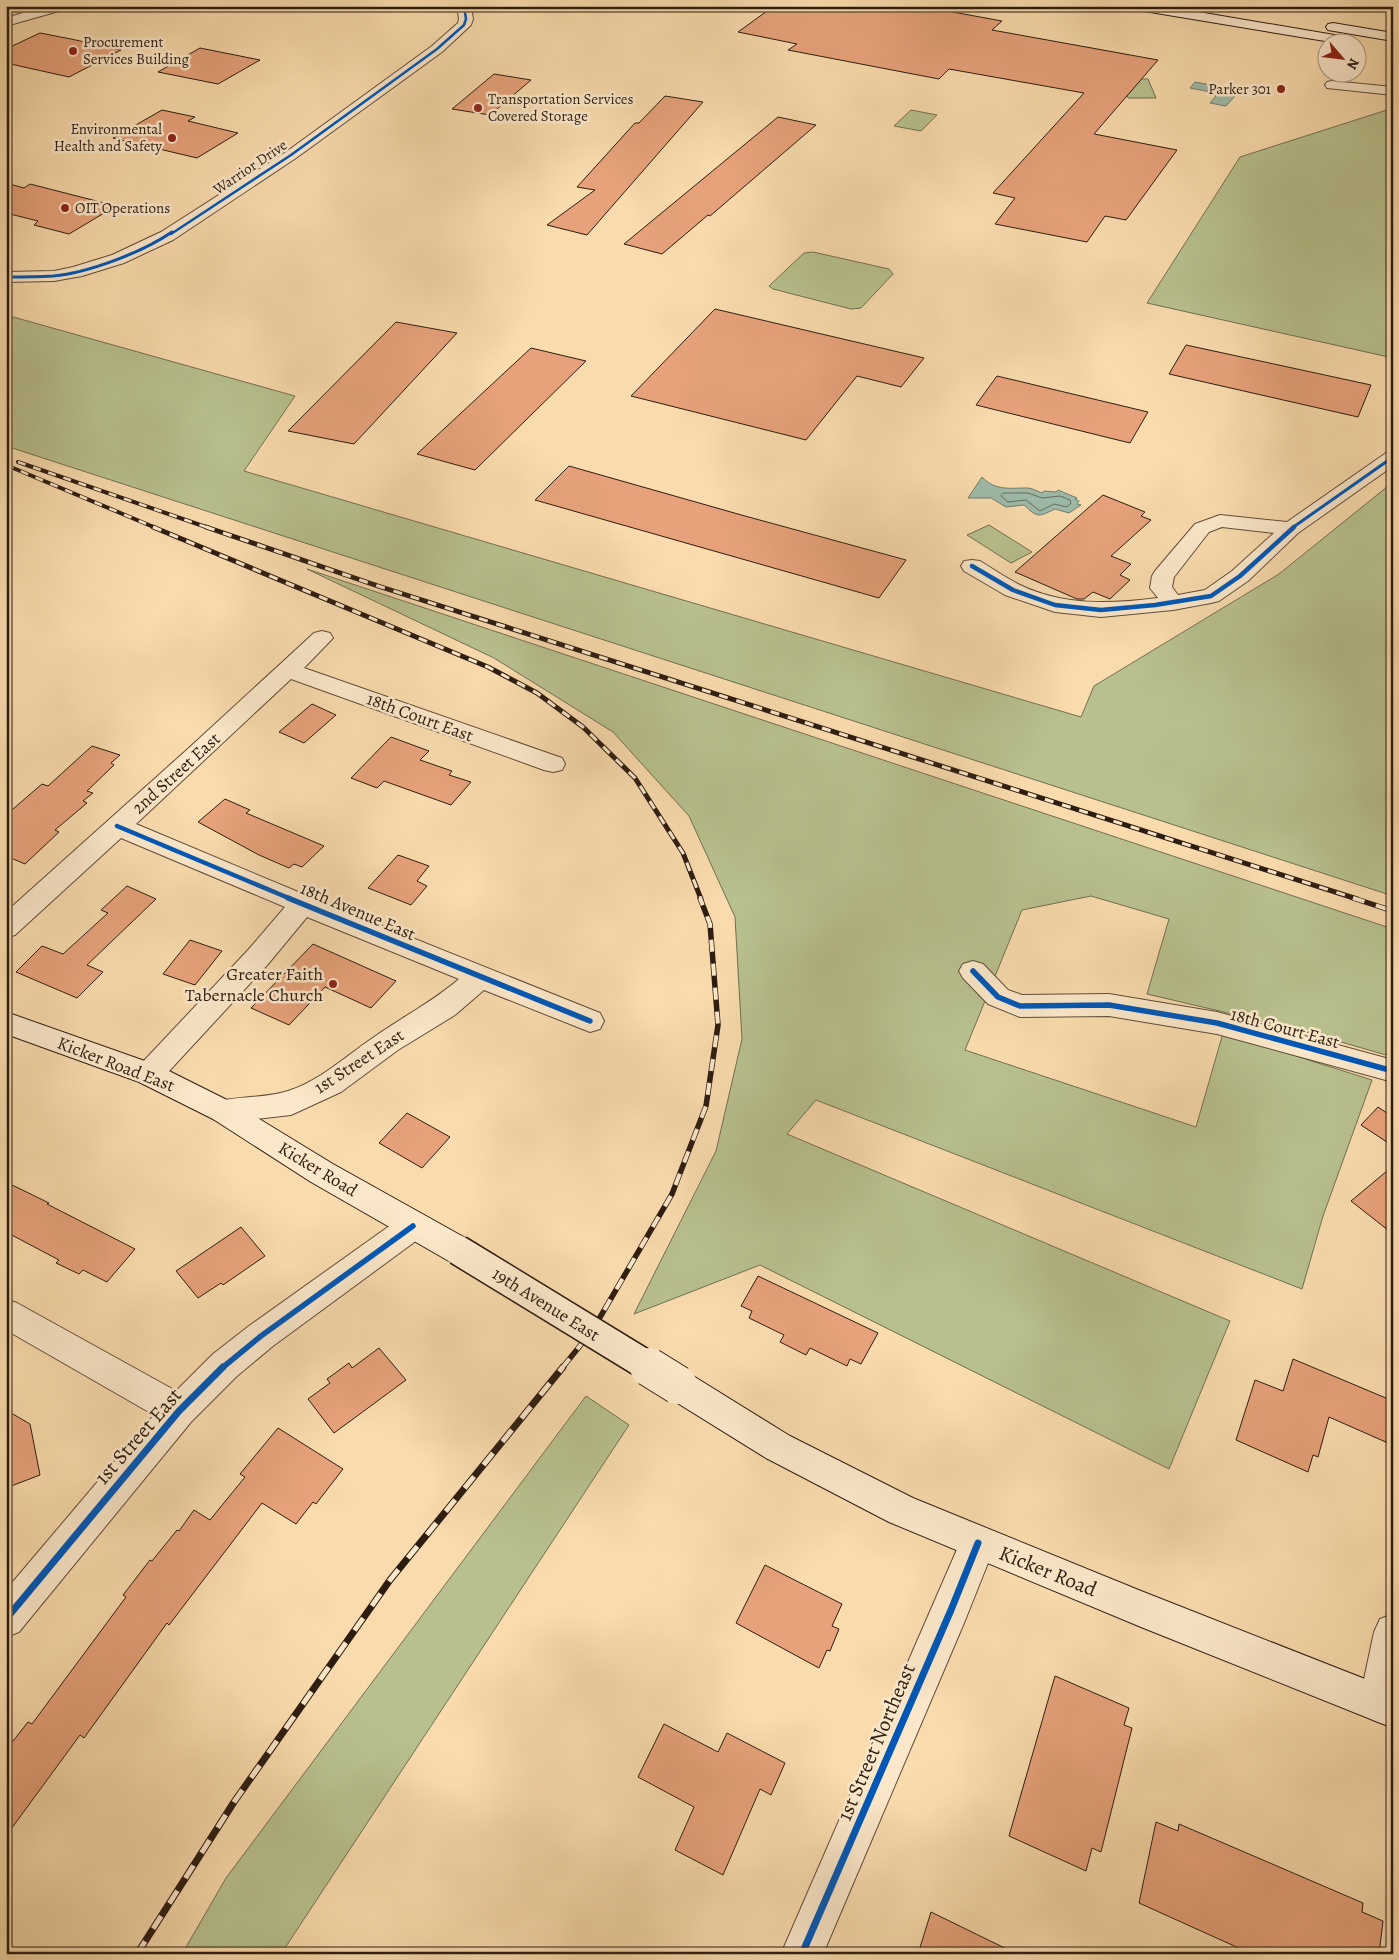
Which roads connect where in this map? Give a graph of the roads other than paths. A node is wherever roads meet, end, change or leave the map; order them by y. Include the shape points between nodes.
1 (61, 6) edge
2 (464, 6) edge
3 (1138, 6) edge
4 (1212, 6) edge
5 (6, 22) edge
6 (1316, 36) edge
7 (1393, 37) edge
8 (1366, 45) edge
9 (1393, 50) edge
10 (1393, 83) edge
11 (1393, 91) edge
12 (6, 278) edge
13 (1393, 457) edge
14 (1291, 529) junction
15 (972, 566) dead end
16 (1173, 603) junction
17 (322, 638) dead end
18 (288, 670) junction
19 (553, 764) dead end
20 (117, 826) junction
21 (304, 903) junction
22 (6, 928) edge
23 (973, 971) dead end
24 (480, 977) junction
25 (590, 1021) dead end
26 (6, 1023) edge
27 (1393, 1071) edge
28 (149, 1074) junction
29 (223, 1111) junction
30 (413, 1226) junction
31 (6, 1313) edge
32 (678, 1385) joint
33 (179, 1411) junction
34 (978, 1542) junction
35 (6, 1619) edge
36 (1393, 1632) edge
37 (1385, 1706) edge
38 (802, 1954) edge

1 - 5 street
2 - 12 street, Warrior Drive via 464,25 437,49 291,155 167,236 118,259 76,272
3 - 6 street
4 - 7 street
8 - 9 street
10 - 11 street via 1335,82 1383,92
13 - 14 street
14 - 16 street via 1240,576 1211,596
14 - 16 street via 1220,521 1202,528 1163,576 1161,588
15 - 16 street via 1013,590 1055,605 1101,610
17 - 18 street, 2nd Street East
18 - 19 street, 18th Court East
18 - 20 street, 2nd Street East
20 - 21 street, 18th Avenue East
20 - 22 street, 2nd Street East
21 - 24 street, 18th Avenue East
21 - 28 street
23 - 27 street, 18th Court East via 998,997 1020,1006 1109,1005 1208,1022
24 - 25 street, 18th Avenue East
24 - 29 street, 1st Street East via 445,1007 388,1042 331,1084 291,1103
26 - 28 street, Kicker Road East
28 - 29 street, Kicker Road East
29 - 30 street, Kicker Road
30 - 32 street, 19th Avenue East, bridge via 458,1250
30 - 33 street, 1st Street East via 261,1336 225,1365
31 - 33 street
32 - 34 street, Kicker Road via 778,1447 901,1510
33 - 35 street, 1st Street East
34 - 37 street, Kicker Road
34 - 38 street, 1st Street Northeast via 952,1610
36 - 37 street

